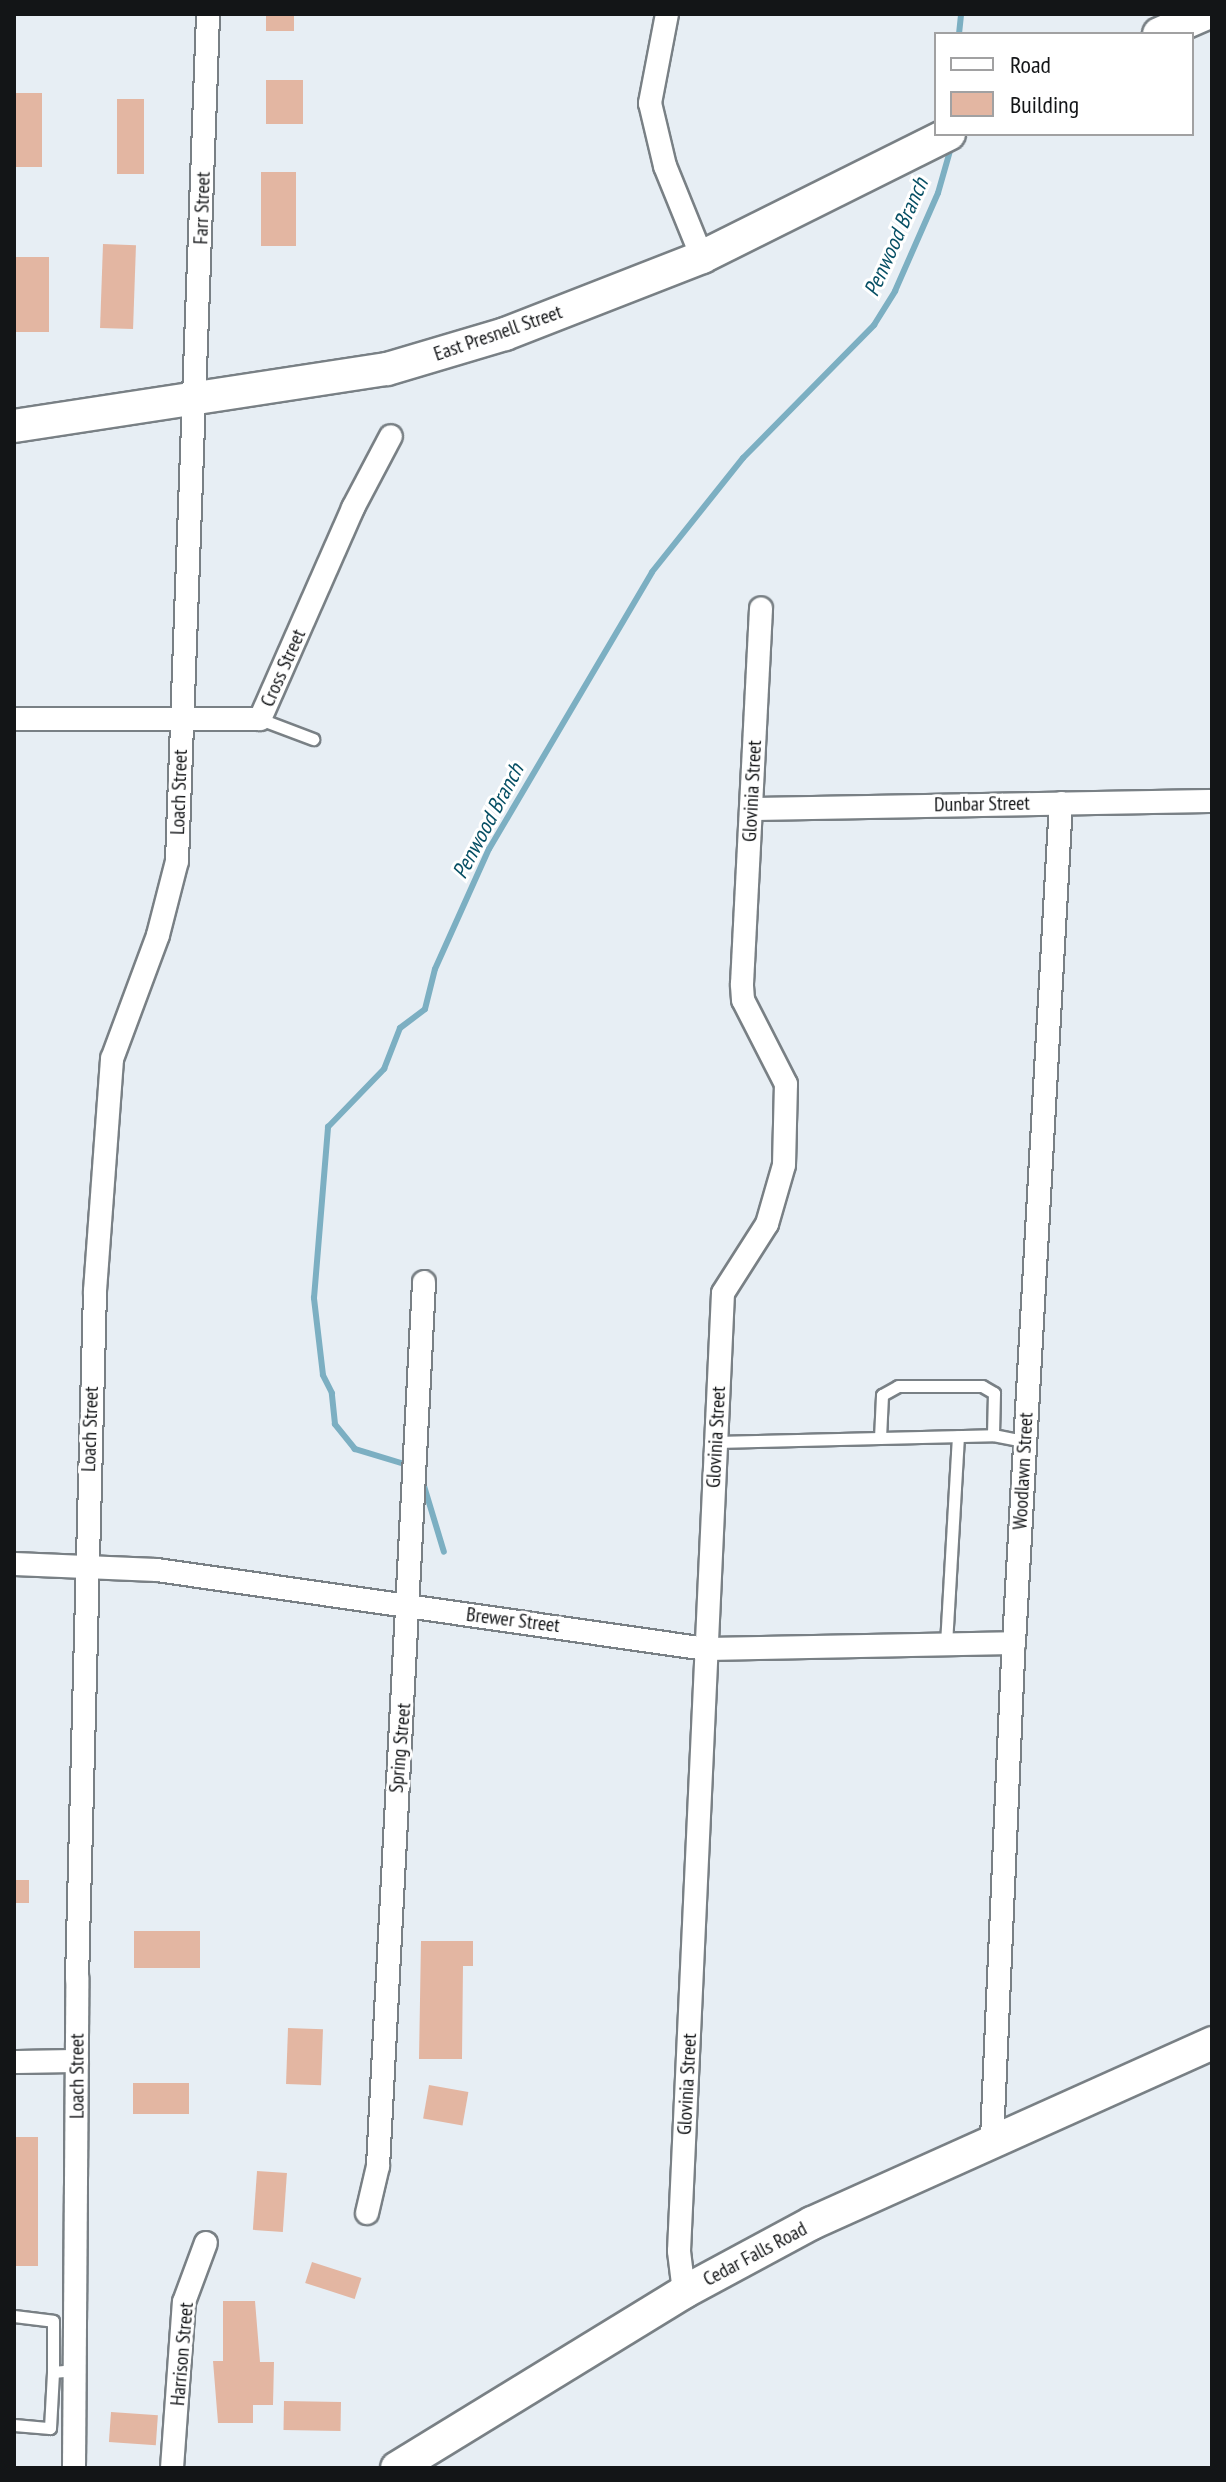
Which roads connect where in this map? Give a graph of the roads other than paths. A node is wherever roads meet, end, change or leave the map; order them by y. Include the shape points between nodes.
1 (208, 14) edge
2 (667, 14) edge
3 (1205, 14) edge
4 (1164, 32) edge
5 (945, 136) edge
6 (702, 257) junction
7 (193, 401) junction
8 (14, 426) edge
9 (391, 436) dead end
10 (761, 608) dead end
11 (14, 719) edge
12 (260, 719) junction
13 (181, 722) junction
14 (313, 739) dead end
15 (1212, 801) edge
16 (1061, 803) junction
17 (752, 809) junction
18 (424, 1282) dead end
19 (993, 1435) junction
20 (958, 1436) junction
21 (880, 1438) junction
22 (1025, 1441) junction
23 (716, 1442) junction
24 (14, 1564) edge
25 (86, 1564) junction
26 (411, 1608) junction
27 (1014, 1643) junction
28 (946, 1644) junction
29 (706, 1649) junction
30 (1212, 2043) edge
31 (77, 2061) junction
32 (14, 2062) edge
33 (992, 2139) junction
34 (367, 2213) dead end
35 (206, 2243) dead end
36 (684, 2292) junction
37 (14, 2316) edge
38 (64, 2371) junction
39 (14, 2425) edge
40 (74, 2468) edge
41 (172, 2468) edge
42 (397, 2468) edge

1 - 7 street, Farr Street
2 - 6 street via 650,103 665,166
3 - 4 main road
5 - 6 main road, East Presnell Street
6 - 7 main road, East Presnell Street via 505,334 387,369
7 - 8 main road, East Presnell Street
7 - 13 street, Loach Street
9 - 12 street, Cross Street via 353,508
10 - 17 street, Glovinia Street
11 - 13 street, Cross Street
12 - 13 street, Cross Street
12 - 14 lane
13 - 25 street, Loach Street via 177,861 166,910 130,999 107,1084
15 - 16 street, Dunbar Street
16 - 17 street, Dunbar Street
16 - 22 street, Woodlawn Street
17 - 23 street, Glovinia Street via 743,1000 786,1084 784,1165 767,1224 723,1293
18 - 26 street, Spring Street via 416,1354
19 - 20 lane
19 - 21 lane via 994,1393 982,1386 898,1386 882,1395
19 - 22 lane
20 - 21 lane
20 - 28 lane
21 - 23 lane
22 - 27 street, Woodlawn Street
23 - 29 street, Glovinia Street
24 - 25 street, Brewer Street
25 - 26 street, Brewer Street via 242,1581
25 - 31 street, Loach Street
26 - 29 street, Brewer Street
26 - 34 street, Spring Street via 394,1820 378,2166
27 - 28 street, Brewer Street
27 - 33 street, Woodlawn Street
28 - 29 street, Brewer Street
29 - 36 street, Glovinia Street via 679,2251
30 - 33 main road, Cedar Falls Road
31 - 32 street
31 - 38 street, Loach Street
33 - 36 main road, Cedar Falls Road via 812,2223
35 - 41 street, Harrison Street via 184,2302
36 - 42 main road, Cedar Falls Road
37 - 38 lane via 53,2321
38 - 39 lane via 50,2428
38 - 40 street, Loach Street

